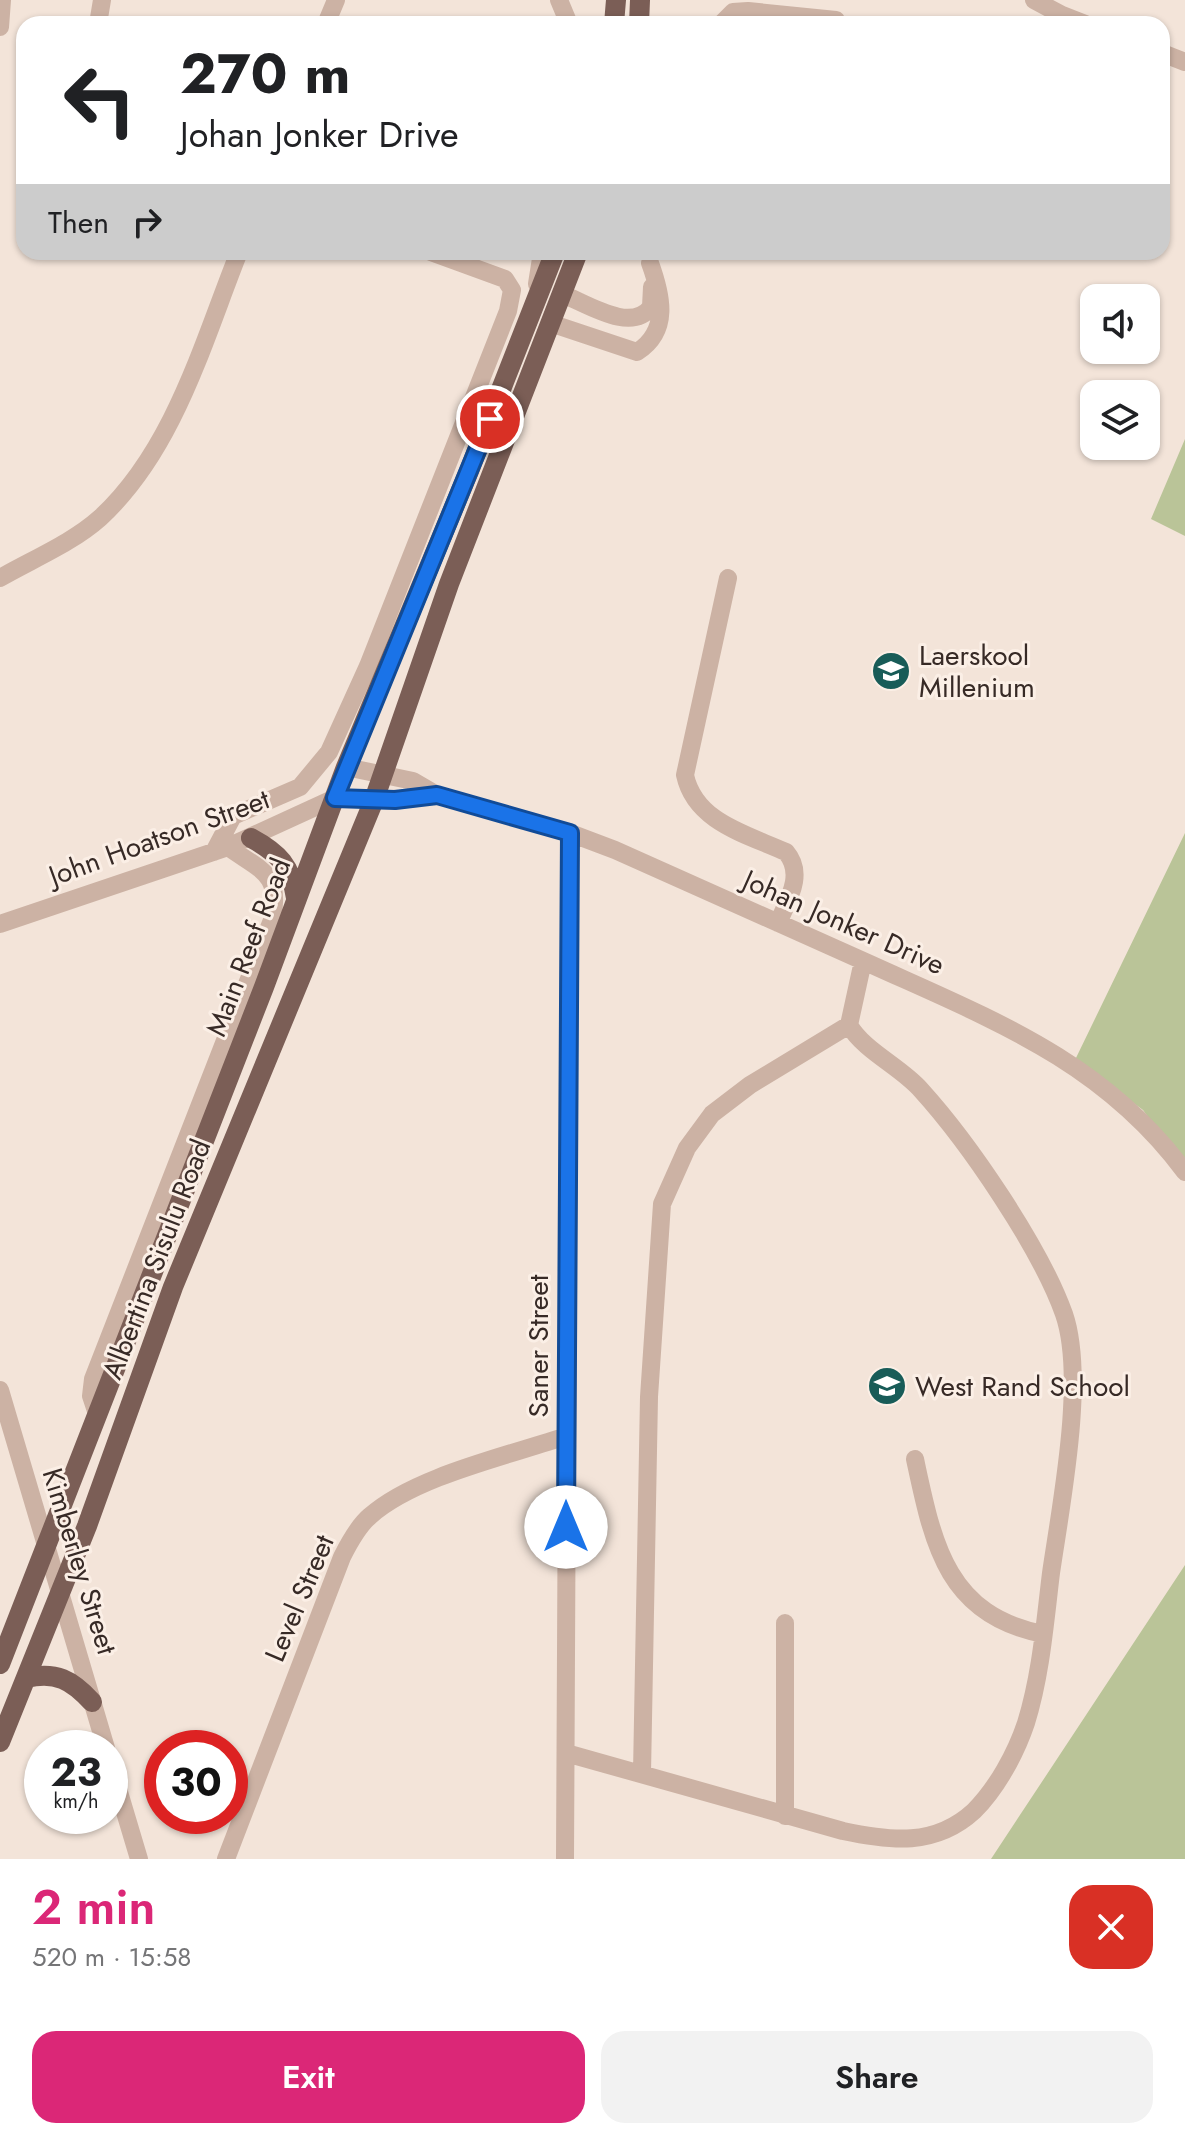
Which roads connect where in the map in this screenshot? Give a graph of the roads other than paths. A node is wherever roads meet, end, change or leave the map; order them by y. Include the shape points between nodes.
1 (2, 0) edge
2 (1034, 0) edge
3 (729, 16) edge
4 (797, 16) edge
5 (1053, 16) edge
6 (0, 27) edge
7 (236, 260) edge
8 (453, 260) edge
9 (542, 260) edge
10 (553, 260) edge
11 (575, 260) edge
12 (649, 260) edge
13 (650, 260) edge
14 (562, 294) junction
15 (541, 319) junction
16 (0, 578) edge
17 (728, 578) dead end
18 (346, 767) junction
19 (383, 774) junction
20 (437, 795) junction
21 (335, 798) junction
22 (374, 800) junction
23 (570, 833) junction
24 (251, 838) junction
25 (221, 850) junction
26 (296, 898) junction
27 (778, 923) junction
28 (0, 924) edge
29 (863, 961) junction
30 (849, 1025) junction
31 (1185, 1172) edge
32 (0, 1390) edge
33 (97, 1414) junction
34 (566, 1436) junction
35 (915, 1459) dead end
36 (45, 1543) junction
37 (62, 1589) junction
38 (785, 1623) dead end
39 (8, 1628) edge
40 (1043, 1634) junction
41 (0, 1664) edge
42 (26, 1678) junction
43 (92, 1702) junction
44 (101, 1730) edge
45 (0, 1742) edge
46 (566, 1753) junction
47 (642, 1773) junction
48 (785, 1816) junction
49 (128, 1822) edge
50 (139, 1859) edge
51 (226, 1859) edge
52 (565, 1859) edge

1 - 6 street
2 - 5 street
3 - 4 street via 748,11
7 - 16 street via 182,395 129,486 90,527
8 - 25 street via 505,279 512,290 508,311 329,752 300,787 233,816
9 - 15 street
10 - 15 main road, Main Reef Road
11 - 14 main road, Main Reef Road
12 - 14 street via 652,302 640,317 618,317
13 - 15 street via 661,321 655,337 637,352
14 - 15 main road, Main Reef Road
15 - 18 main road, Main Reef Road
15 - 19 main road, Main Reef Road
17 - 27 street via 685,775 698,806 717,821 793,860 795,884
18 - 19 street, Johan Jonker Drive
18 - 21 main road, Main Reef Road
19 - 20 street, Johan Jonker Drive via 413,781
19 - 22 main road, Main Reef Road
20 - 22 street, Johan Jonker Drive
20 - 23 street, Johan Jonker Drive
21 - 22 street, Johan Jonker Drive
21 - 24 street, John Hoatson Street
21 - 26 main road, Main Reef Road
22 - 37 main road, Albertina Sisulu Road via 173,1287
23 - 27 street, Johan Jonker Drive
23 - 34 street, Saner Street
24 - 25 street, John Hoatson Street
24 - 26 main road via 286,863
25 - 28 street, John Hoatson Street
25 - 33 street via 274,883 272,920 93,1379
26 - 33 main road, Main Reef Road
27 - 29 street, Johan Jonker Drive
29 - 30 street
29 - 31 street, Johan Jonker Drive via 1069,1060 1130,1111
30 - 40 street via 919,1087 944,1117 1019,1227 1065,1316 1071,1345 1070,1402
30 - 47 street via 712,1114 687,1148 662,1204 649,1397
32 - 36 street, Kimberley Street
33 - 36 main road, Main Reef Road
34 - 46 street, Saner Street
34 - 51 street, Level Street via 417,1487 363,1524 342,1557
35 - 40 street via 932,1536 953,1579 995,1619
36 - 37 street, Kimberley Street
36 - 39 main road, Main Reef Road
37 - 42 main road, Albertina Sisulu Road
37 - 43 street, Kimberley Street
38 - 48 street
39 - 41 main road, Main Reef Road
40 - 48 street via 1022,1732 994,1785 964,1819 938,1834 907,1840
42 - 43 main road via 59,1676
42 - 45 main road, Albertina Sisulu Road
43 - 44 street, Kimberley Street
46 - 47 street
46 - 52 street, Saner Street
47 - 48 street
49 - 50 street

